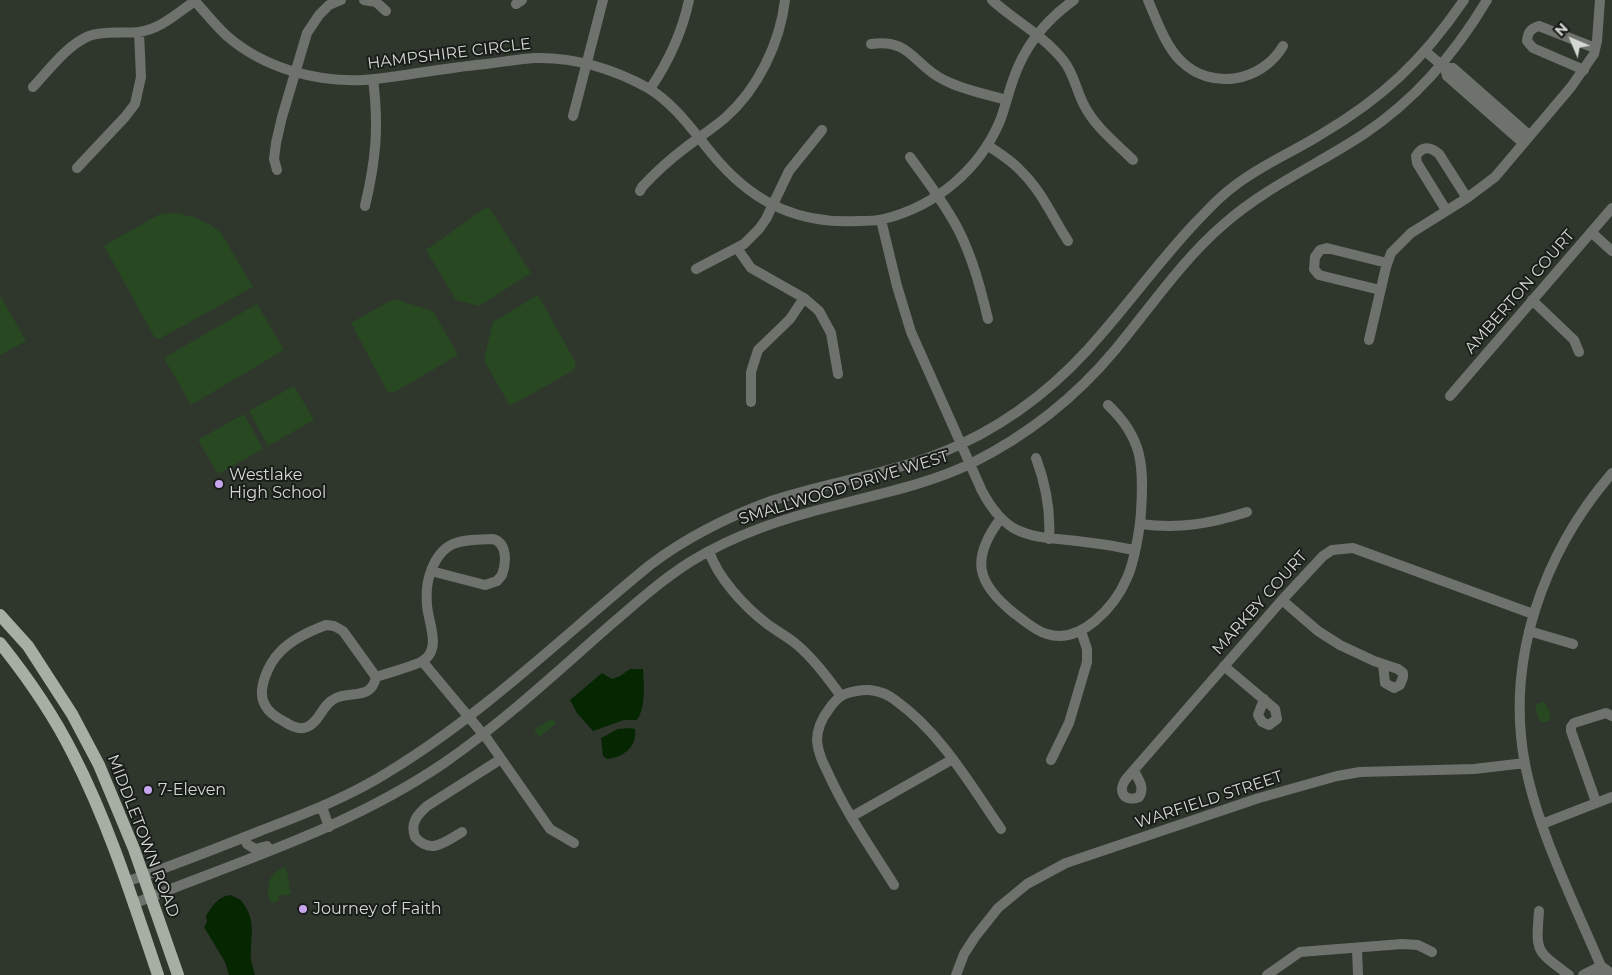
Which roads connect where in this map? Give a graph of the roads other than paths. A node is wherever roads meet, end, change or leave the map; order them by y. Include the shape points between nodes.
1 (195, 0) edge
2 (340, 0) edge
3 (364, 0) edge
4 (603, 0) edge
5 (689, 0) edge
6 (785, 0) edge
7 (992, 0) edge
8 (1074, 0) edge
9 (1148, 0) edge
10 (1464, 0) edge
11 (1487, 0) edge
12 (1600, 0) edge
13 (386, 11) dead end
14 (139, 32) junction
15 (1038, 34) junction
16 (871, 44) dead end
17 (1283, 46) dead end
18 (1595, 48) junction
19 (1426, 52) junction
20 (586, 64) junction
21 (1443, 66) junction
22 (1584, 70) junction
23 (295, 72) junction
24 (373, 80) junction
25 (33, 87) dead end
26 (650, 90) junction
27 (1006, 100) junction
28 (573, 116) dead end
29 (822, 130) dead end
30 (699, 137) junction
31 (1526, 139) junction
32 (988, 145) junction
33 (910, 157) dead end
34 (1133, 160) dead end
35 (77, 168) dead end
36 (277, 170) dead end
37 (640, 191) dead end
38 (938, 196) junction
39 (1467, 198) junction
40 (365, 206) dead end
41 (773, 206) junction
42 (1612, 208) edge
43 (1446, 210) junction
44 (882, 220) junction
45 (1591, 232) junction
46 (1068, 241) dead end
47 (737, 248) junction
48 (1612, 251) edge
49 (1387, 263) junction
50 (696, 269) dead end
51 (1380, 290) junction
52 (804, 298) junction
53 (1532, 300) junction
54 (988, 319) dead end
55 (1369, 340) dead end
56 (1579, 352) dead end
57 (838, 374) dead end
58 (1450, 396) dead end
59 (751, 402) dead end
60 (1108, 405) dead end
61 (961, 445) junction
62 (1036, 458) dead end
63 (970, 464) junction
64 (1612, 473) edge
65 (1247, 512) dead end
66 (1000, 518) junction
67 (1140, 524) junction
68 (1049, 539) junction
69 (1134, 550) junction
70 (709, 551) junction
71 (431, 571) junction
72 (1282, 600) junction
73 (1533, 614) junction
74 (0, 615) edge
75 (1529, 630) junction
76 (1081, 631) junction
77 (0, 637) edge
78 (0, 643) edge
79 (1573, 644) dead end
80 (28, 646) junction
81 (422, 661) junction
82 (1383, 664) dead end
83 (1224, 666) junction
84 (376, 677) junction
85 (841, 696) junction
86 (1264, 699) dead end
87 (1612, 716) edge
88 (469, 717) junction
89 (483, 734) junction
90 (501, 759) junction
91 (953, 759) junction
92 (1051, 760) dead end
93 (1525, 763) junction
94 (1134, 772) dead end
95 (1612, 797) edge
96 (1596, 802) junction
97 (322, 807) junction
98 (851, 817) junction
99 (1542, 824) junction
100 (330, 827) junction
101 (1001, 829) dead end
102 (462, 832) dead end
103 (244, 837) junction
104 (574, 843) dead end
105 (143, 876) junction
106 (126, 882) junction
107 (894, 885) dead end
108 (151, 896) junction
109 (133, 904) junction
110 (1539, 911) dead end
111 (1357, 948) junction
112 (1432, 952) dead end
113 (1600, 970) edge
114 (1612, 974) edge
115 (158, 975) edge
116 (178, 975) edge
117 (956, 975) edge
118 (1267, 975) edge
119 (1358, 975) edge
120 (1568, 975) edge
121 (1583, 975) edge

1 - 14 street via 166,22
1 - 23 street, HAMPSHIRE CIRCLE via 228,37 246,50
2 - 23 street via 313,22
3 - 13 street via 376,2
4 - 20 street
5 - 26 street via 675,47
6 - 30 street via 776,40 757,77 732,111
7 - 15 street
8 - 15 street, HAMPSHIRE CIRCLE
9 - 17 street via 1177,57 1187,67 1206,76 1232,79 1252,74 1270,62
10 - 19 street, SMALLWOOD DRIVE WEST
11 - 21 street, SMALLWOOD DRIVE WEST
12 - 18 street
14 - 25 street via 107,32 89,36 64,54
14 - 35 street via 141,78 135,104
15 - 27 street, HAMPSHIRE CIRCLE via 1018,67
15 - 34 street via 1066,63 1082,103 1094,120
16 - 27 street via 897,45 942,80
18 - 22 street
18 - 22 street via 1539,26 1530,31 1527,42 1533,48
19 - 21 street
19 - 61 street, SMALLWOOD DRIVE WEST via 1358,112 1233,187 1179,241 1104,332 1058,380 995,427
20 - 24 street, HAMPSHIRE CIRCLE via 534,58
20 - 26 street, HAMPSHIRE CIRCLE via 616,73
20 - 28 street
21 - 31 street via 1452,68
21 - 63 street, SMALLWOOD DRIVE WEST via 1398,108 1364,133 1272,188 1223,225 1195,252 1114,352 1082,386 1025,432
22 - 31 street
23 - 24 street, HAMPSHIRE CIRCLE via 341,80
23 - 36 street via 276,143 274,160
24 - 40 street via 377,137
26 - 30 street, HAMPSHIRE CIRCLE via 676,111
27 - 32 street, HAMPSHIRE CIRCLE via 1000,122
29 - 41 street via 789,171
30 - 37 street via 662,167
30 - 41 street, HAMPSHIRE CIRCLE via 737,181
31 - 39 street via 1495,177
32 - 38 street, HAMPSHIRE CIRCLE via 962,177
32 - 46 street via 1027,176
33 - 38 street
38 - 44 street, HAMPSHIRE CIRCLE via 913,210
38 - 54 street via 964,242
39 - 43 street
39 - 43 street via 1439,154 1433,149 1422,149 1416,156 1417,164
41 - 44 street, HAMPSHIRE CIRCLE via 826,221
41 - 47 street via 759,229
42 - 45 street, AMBERTON COURT
43 - 49 street via 1402,240
44 - 61 street via 896,286 911,332
45 - 48 street
45 - 53 street, AMBERTON COURT
47 - 50 street
47 - 52 street via 751,268
49 - 51 street
49 - 51 street via 1327,248 1320,250 1315,257 1314,269 1319,276
51 - 55 street
52 - 57 street via 817,307 828,325
52 - 59 street via 790,319 758,350 751,372
53 - 56 street via 1574,340
53 - 58 street, AMBERTON COURT
60 - 67 street via 1127,427 1139,450 1142,472
61 - 63 street
61 - 88 street, SMALLWOOD DRIVE WEST via 887,471 772,501 726,519 675,546
62 - 68 street via 1048,499
63 - 66 street
63 - 70 street, SMALLWOOD DRIVE WEST via 932,479 782,520
64 - 73 street via 1562,543
65 - 67 street via 1196,525
66 - 68 street via 1023,533
66 - 76 street via 985,541 982,553 983,575 990,590 996,598 1046,634 1059,636
67 - 69 street
68 - 69 street
69 - 76 street via 1131,569 1123,587 1100,616
70 - 85 street via 717,569 744,603 804,652
70 - 89 street, SMALLWOOD DRIVE WEST via 654,587
71 - 71 street via 489,585 502,575 503,549 500,542 493,539 455,542 442,552
71 - 81 street via 426,604 433,642 431,651
72 - 73 street, MARKBY COURT via 1323,556 1332,550 1353,548
72 - 82 street via 1340,645
72 - 83 street, MARKBY COURT
73 - 75 street
74 - 80 main road, MIDDLETOWN ROAD
75 - 79 street
75 - 93 street via 1521,687
76 - 92 street via 1087,662 1069,723
77 - 80 main road via 13,645
78 - 106 main road, MIDDLETOWN ROAD via 22,670 73,753
80 - 105 main road, MIDDLETOWN ROAD via 72,714 99,765
81 - 84 street
81 - 88 street
83 - 86 street
83 - 94 street, MARKBY COURT
84 - 84 street via 369,691 336,698 326,705 311,725 300,728 274,715 262,699 267,671 280,652 294,640 326,625 343,631
85 - 91 street via 869,689 889,695 924,726
85 - 98 street via 825,714 817,740 823,762
87 - 96 street via 1606,713 1574,723 1571,727
88 - 89 street
88 - 97 street, SMALLWOOD DRIVE WEST via 390,772
89 - 90 street
89 - 100 street, SMALLWOOD DRIVE WEST via 446,762
90 - 102 street via 427,806 413,826 415,837 426,846 441,844
90 - 104 street via 550,829
91 - 98 street
91 - 101 street
93 - 99 street
93 - 117 street, WARFIELD STREET via 1474,770 1360,772 1337,776 1259,798 1066,863 1027,884 998,908 975,936
95 - 96 street
96 - 99 street
97 - 100 street
97 - 103 street, SMALLWOOD DRIVE WEST
98 - 107 street
99 - 113 street
100 - 103 street via 314,828 259,849 251,848
100 - 108 street, SMALLWOOD DRIVE WEST
103 - 105 street, SMALLWOOD DRIVE WEST
105 - 106 street, SMALLWOOD DRIVE WEST
105 - 108 main road, MIDDLETOWN ROAD
106 - 109 main road, MIDDLETOWN ROAD
108 - 109 street, SMALLWOOD DRIVE WEST
108 - 116 main road, MIDDLETOWN ROAD
109 - 115 main road, MIDDLETOWN ROAD
110 - 120 street via 1539,949 1544,957
111 - 112 street via 1402,944
111 - 118 street via 1300,952
111 - 119 street
113 - 114 street
113 - 121 street

